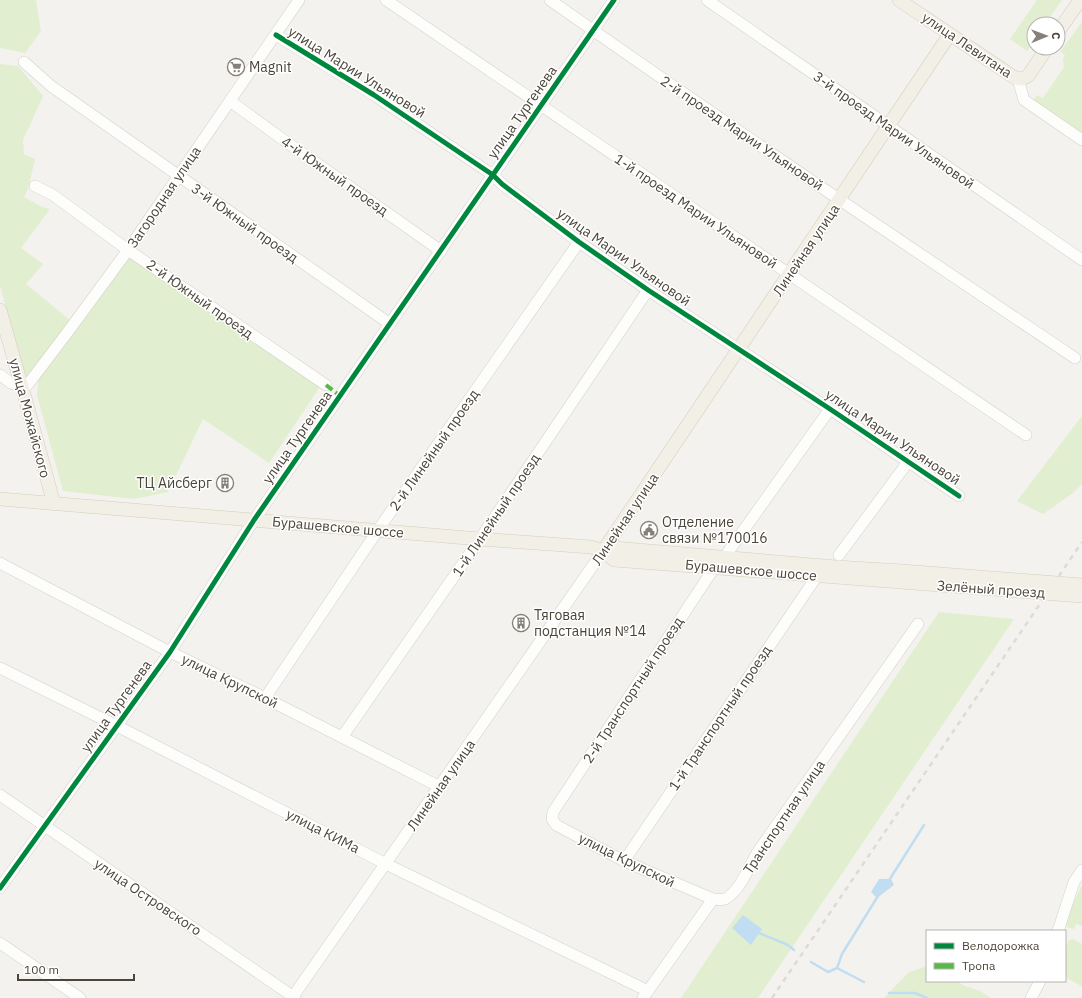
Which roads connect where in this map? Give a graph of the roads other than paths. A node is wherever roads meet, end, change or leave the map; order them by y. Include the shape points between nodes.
1 (299, 0) edge
2 (386, 0) edge
3 (550, 0) edge
4 (614, 0) edge
5 (707, 0) edge
6 (899, 0) edge
7 (1080, 0) edge
8 (1066, 20) edge
9 (593, 30) junction
10 (950, 34) junction
11 (276, 35) junction
12 (1042, 56) edge
13 (24, 62) dead end
14 (1018, 79) junction
15 (230, 101) junction
16 (541, 106) junction
17 (888, 126) junction
18 (1082, 140) edge
19 (493, 175) junction
20 (178, 176) junction
21 (35, 186) dead end
22 (839, 199) junction
23 (579, 242) junction
24 (128, 250) junction
25 (441, 251) junction
26 (1082, 260) edge
27 (789, 274) junction
28 (648, 290) junction
29 (0, 310) edge
30 (390, 324) junction
31 (739, 350) junction
32 (1075, 358) dead end
33 (0, 375) edge
34 (326, 385) dead end
35 (23, 388) junction
36 (830, 409) junction
37 (1026, 435) dead end
38 (908, 462) junction
39 (959, 496) dead end
40 (0, 499) edge
41 (54, 504) junction
42 (254, 520) junction
43 (378, 530) junction
44 (480, 539) junction
45 (603, 551) junction
46 (840, 555) dead end
47 (727, 557) junction
48 (0, 563) edge
49 (712, 567) junction
50 (817, 576) junction
51 (901, 577) junction
52 (1082, 585) edge
53 (1082, 596) edge
54 (918, 624) dead end
55 (170, 652) junction
56 (0, 668) edge
57 (265, 698) junction
58 (117, 726) junction
59 (342, 737) junction
60 (440, 786) junction
61 (0, 796) edge
62 (553, 812) joint
63 (44, 826) junction
64 (624, 861) junction
65 (386, 864) junction
66 (1082, 870) edge
67 (0, 888) edge
68 (712, 899) junction
69 (1058, 930) edge
70 (0, 942) edge
71 (1039, 982) edge
72 (645, 994) edge
73 (80, 998) edge
74 (294, 998) edge
75 (1031, 998) edge

1 - 11 street, Загородная улица
2 - 16 street, 1-й проезд Марии Ульяновой
3 - 9 street, 2-й проезд Марии Ульяновой
4 - 9 street, улица Тургенева
5 - 17 street, 3-й проезд Марии Ульяновой
6 - 10 main road, улица Левитана
7 - 8 main road
9 - 16 street, улица Тургенева
9 - 22 street, 2-й проезд Марии Ульяновой
10 - 14 main road, улица Левитана
10 - 17 main road, Линейная улица
11 - 15 street, Загородная улица
11 - 19 street, улица Марии Ульяновой
12 - 14 main road via 1030,75
13 - 20 street, 3-й Южный проезд via 51,86
14 - 18 street, улица Левитана via 1024,100
15 - 20 street, Загородная улица
15 - 25 street, 4-й Южный проезд
16 - 19 street, улица Тургенева
16 - 27 street, 1-й проезд Марии Ульяновой
17 - 22 main road, Линейная улица
17 - 26 street, 3-й проезд Марии Ульяновой
19 - 23 street, улица Марии Ульяновой
19 - 25 street, улица Тургенева
20 - 24 street, Загородная улица
20 - 30 street, 3-й Южный проезд
21 - 24 street, 2-й Южный проезд via 53,195
22 - 27 main road, Линейная улица
22 - 32 street, 2-й проезд Марии Ульяновой
23 - 28 street, улица Марии Ульяновой
23 - 43 street, 2-й Линейный проезд
24 - 34 street, 2-й Южный проезд
24 - 35 street, Загородная улица
25 - 30 street, улица Тургенева
27 - 31 main road, Линейная улица
27 - 37 street, 1-й проезд Марии Ульяновой
28 - 31 street, улица Марии Ульяновой
28 - 44 street, 1-й Линейный проезд
29 - 35 main road, улица Можайского
30 - 42 street, улица Тургенева
31 - 36 street, улица Марии Ульяновой
31 - 45 main road, Линейная улица
33 - 35 street
35 - 41 main road, улица Можайского
36 - 38 street, улица Марии Ульяновой
36 - 47 street via 728,552
38 - 39 street, улица Марии Ульяновой
38 - 46 street
40 - 41 main road, Бурашевское шоссе
41 - 42 main road, Бурашевское шоссе
42 - 43 main road, Бурашевское шоссе
42 - 55 street, улица Тургенева
43 - 44 main road, Бурашевское шоссе
43 - 57 street, 2-й Линейный проезд
44 - 45 main road, Бурашевское шоссе via 591,547
44 - 59 street, 1-й Линейный проезд
45 - 47 main road, Бурашевское шоссе via 614,548
45 - 49 main road, Бурашевское шоссе via 614,560
45 - 60 street, Линейная улица
47 - 51 main road, Бурашевское шоссе via 836,567
48 - 55 street, улица Крупской
49 - 50 main road, Бурашевское шоссе
49 - 62 street, 2-й Транспортный проезд via 712,571
50 - 51 main road, Бурашевское шоссе
50 - 64 street, 1-й Транспортный проезд
51 - 52 main road, Зелёный проезд, bridge
51 - 53 main road, Зелёный проезд, bridge
54 - 68 street, Транспортная улица via 757,853 739,885 724,899
55 - 57 street, улица Крупской
55 - 58 street, улица Тургенева
56 - 58 street, улица КИМа
57 - 59 street, улица Крупской
58 - 63 street, улица Тургенева
58 - 65 street, улица КИМа
59 - 60 street, улица Крупской
60 - 65 street, Линейная улица
61 - 63 street, улица Островского
62 - 64 street, улица Крупской via 552,819 556,825
63 - 67 street, улица Тургенева
63 - 74 street, улица Островского
64 - 68 street, улица Крупской
65 - 72 street, улица КИМа
65 - 74 street, Линейная улица
66 - 69 street via 1074,882
68 - 72 street
70 - 73 street
71 - 75 street

